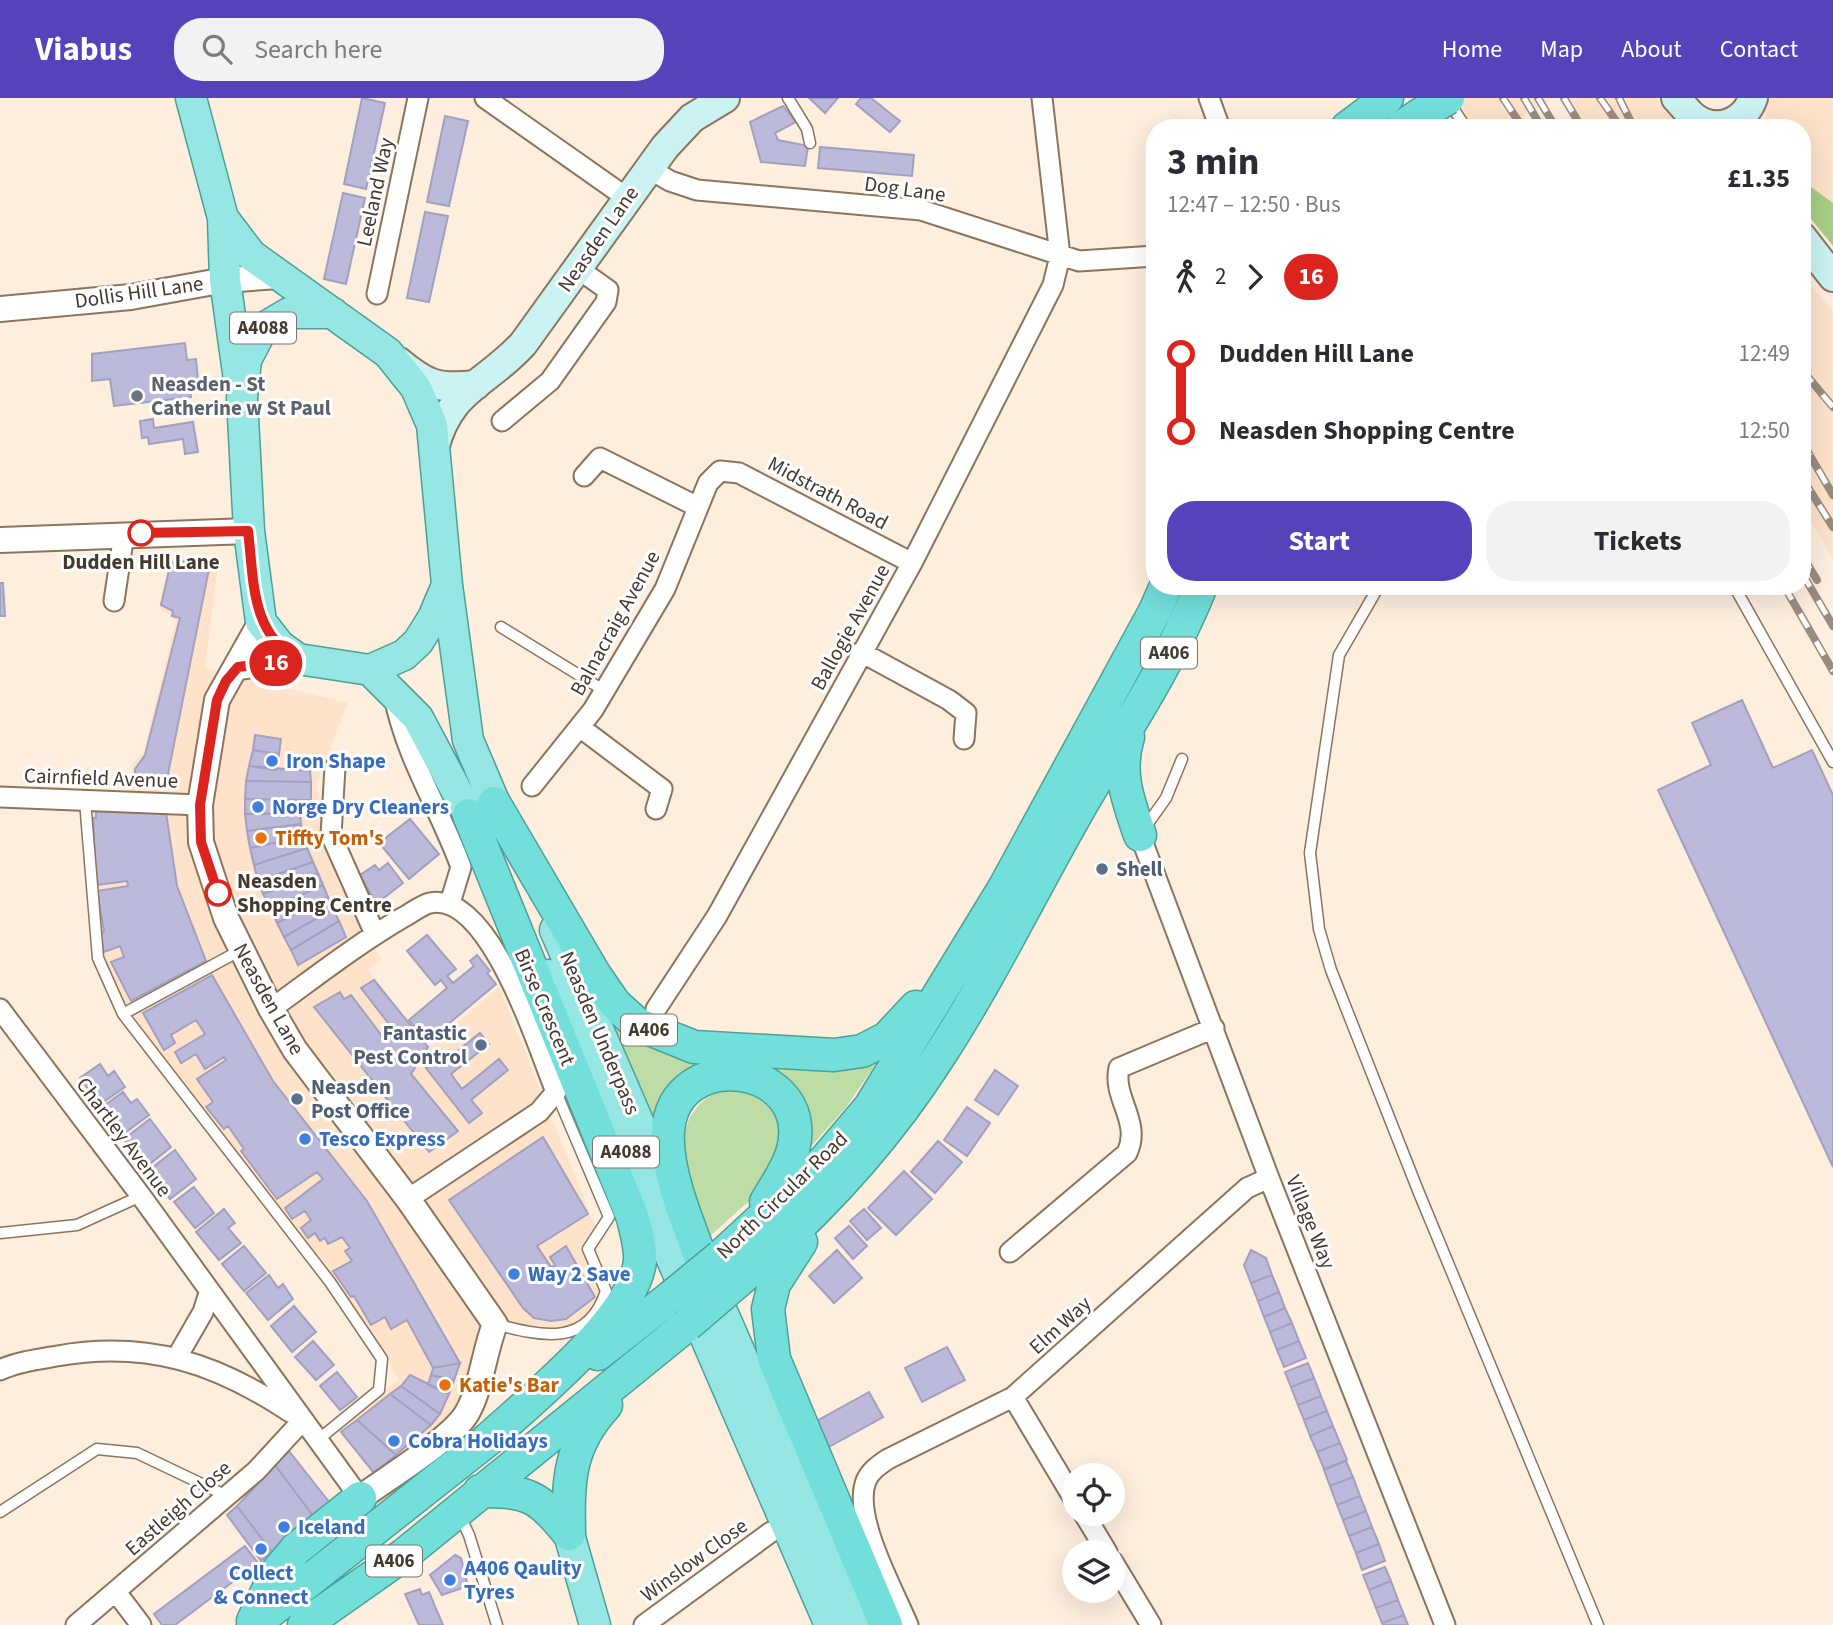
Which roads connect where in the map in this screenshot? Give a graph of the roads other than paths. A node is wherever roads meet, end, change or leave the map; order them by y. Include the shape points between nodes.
1 (191, 98) edge
2 (418, 98) edge
3 (485, 98) edge
4 (725, 98) edge
5 (788, 98) edge
6 (1042, 98) edge
7 (1209, 98) edge
8 (1387, 98) edge
9 (1448, 98) edge
10 (1694, 115) edge
11 (1217, 119) edge
12 (1360, 119) edge
13 (1414, 119) edge
14 (1461, 119) edge
15 (1717, 119) edge
16 (810, 143) dead end
17 (648, 169) junction
18 (627, 198) junction
19 (223, 218) junction
20 (1811, 248) edge
21 (1060, 256) junction
22 (1146, 257) edge
23 (578, 268) junction
24 (278, 276) junction
25 (1833, 276) edge
26 (225, 280) junction
27 (377, 295) dead end
28 (0, 309) edge
29 (333, 313) junction
30 (388, 353) junction
31 (476, 384) junction
32 (242, 398) junction
33 (502, 421) dead end
34 (434, 449) junction
35 (720, 471) joint
36 (584, 476) dead end
37 (698, 507) junction
38 (248, 531) junction
39 (124, 534) junction
40 (0, 540) edge
41 (912, 563) junction
42 (447, 585) junction
43 (1162, 595) edge
44 (1196, 595) edge
45 (1374, 595) edge
46 (1739, 595) edge
47 (114, 601) dead end
48 (261, 622) junction
49 (501, 627) dead end
50 (861, 652) junction
51 (298, 659) junction
52 (238, 667) junction
53 (370, 670) junction
54 (605, 691) junction
55 (394, 694) junction
56 (1134, 719) junction
57 (581, 728) junction
58 (964, 738) dead end
59 (1182, 759) dead end
60 (1833, 762) edge
61 (335, 767) dead end
62 (532, 786) dead end
63 (0, 797) edge
64 (85, 801) junction
65 (200, 805) junction
66 (481, 809) junction
67 (656, 809) dead end
68 (1076, 814) junction
69 (1140, 835) junction
70 (1003, 890) junction
71 (450, 904) junction
72 (375, 934) junction
73 (242, 950) junction
74 (0, 1009) edge
75 (271, 1009) junction
76 (656, 1009) dead end
77 (123, 1014) junction
78 (1214, 1028) junction
79 (556, 1091) junction
80 (872, 1149) junction
81 (1269, 1178) junction
82 (141, 1196) junction
83 (408, 1199) junction
84 (0, 1233) edge
85 (1010, 1252) dead end
86 (727, 1266) junction
87 (209, 1293) junction
88 (495, 1324) junction
89 (658, 1350) junction
90 (177, 1357) junction
91 (0, 1370) edge
92 (1013, 1397) junction
93 (303, 1420) junction
94 (318, 1439) junction
95 (487, 1440) junction
96 (1062, 1479) edge
97 (227, 1496) junction
98 (360, 1498) junction
99 (468, 1501) junction
100 (0, 1512) edge
101 (771, 1532) dead end
102 (569, 1534) junction
103 (1125, 1582) edge
104 (116, 1592) junction
105 (76, 1625) edge
106 (141, 1625) edge
107 (252, 1625) edge
108 (304, 1625) edge
109 (497, 1625) edge
110 (595, 1625) edge
111 (644, 1625) edge
112 (831, 1625) edge
113 (859, 1625) edge
114 (886, 1625) edge
115 (908, 1625) edge
116 (1151, 1625) edge
117 (1445, 1625) edge
118 (1598, 1625) edge

1 - 19 main road, A4088
2 - 27 street, Leeland Way
3 - 18 street
4 - 17 main road, Neasden Lane via 680,129
5 - 16 lane
6 - 21 street
7 - 11 street
8 - 12 highway
9 - 13 highway, bridge
9 - 14 lane
10 - 15 main road
17 - 18 main road, Neasden Lane
17 - 21 street, Dog Lane via 697,190 921,210
18 - 23 main road, Neasden Lane
19 - 24 main road, A4088 via 251,254
19 - 26 main road, A4088
20 - 25 main road
21 - 22 street, Dog Lane via 1095,261
21 - 41 street, Ballogie Avenue via 1053,285 1021,352
23 - 31 main road, Neasden Lane via 523,344
23 - 33 street via 608,290 606,302 550,381
24 - 26 street, Dollis Hill Lane
24 - 29 main road, A4088
26 - 28 street, Dollis Hill Lane via 131,297
26 - 32 main road, A4088
29 - 30 main road, A4088
29 - 32 main road, A4088 via 289,313 262,329 246,360
30 - 31 main road via 424,382 450,387
30 - 34 main road, A4088 via 416,388 432,425
31 - 34 main road, Neasden Lane via 455,401 441,423
32 - 38 main road, A4088
34 - 42 main road, A4088
35 - 37 street, Balnacraig Avenue
35 - 41 street, Midstrath Road via 739,473
36 - 37 street via 600,458
37 - 54 street, Balnacraig Avenue via 664,589
38 - 39 street
38 - 48 main road, A4088
39 - 40 street
39 - 47 street
41 - 50 street, Ballogie Avenue
42 - 53 main road, A4088 via 418,642 404,655
42 - 66 main road, Neasden Underpass / A4088
43 - 70 highway, North Circular Road / A406
44 - 56 highway, North Circular Road / A406
45 - 118 lane via 1339,655 1310,853 1319,929 1419,1193
46 - 60 lane
48 - 51 main road via 280,646
48 - 52 street, Neasden Lane via 240,655
49 - 54 lane
50 - 58 street via 966,713
50 - 76 street, Ballogie Avenue via 717,916
51 - 52 street
51 - 53 main road
52 - 65 street, Neasden Lane via 217,700
53 - 55 main road, Neasden Underpass / A4088
54 - 57 street, Balnacraig Avenue
55 - 66 main road, Neasden Underpass / A4088 via 418,718
55 - 71 street via 414,766 461,867
56 - 68 highway, North Circular Road / A406
56 - 69 highway via 1121,757 1124,791
57 - 62 street, Balnacraig Avenue
57 - 67 street via 662,789
59 - 69 lane via 1166,798
61 - 72 street via 331,835
63 - 64 street, Cairnfield Avenue
64 - 65 street, Cairnfield Avenue
64 - 77 lane via 98,958
65 - 73 street, Neasden Lane via 201,842 226,918
66 - 70 highway, A406 via 615,1004 637,1024 694,1047 834,1055 862,1051 887,1038 910,1016
66 - 86 main road, Neasden Underpass / A4088
66 - 95 highway, A406 via 633,1218 640,1259 630,1290 604,1326 562,1372
66 - 112 main road, Neasden Underpass / A4088 via 524,921
68 - 69 highway via 1093,809 1109,813
68 - 80 highway, North Circular Road / A406 via 939,1057
69 - 78 street, Village Way
70 - 86 highway, North Circular Road / A406 via 870,1107
71 - 72 street via 429,903
71 - 79 street, Birse Crescent via 495,946
72 - 75 street
73 - 75 street, Neasden Lane
73 - 77 lane
74 - 82 street, Chartley Avenue
75 - 83 street, Neasden Lane via 295,1050
77 - 94 lane via 330,1282 382,1359 379,1390
78 - 81 street, Village Way
78 - 85 street via 1119,1068 1117,1078 1132,1124 1133,1140 1127,1153
79 - 83 street, Birse Crescent via 539,1112
79 - 88 lane via 609,1217 588,1249 606,1291 601,1305 573,1333 525,1332
80 - 86 highway, North Circular Road / A406 via 811,1217
80 - 114 highway, A406 via 792,1253 774,1284 768,1310 774,1359
81 - 92 street, Elm Way via 1247,1188
81 - 117 street, Village Way
82 - 84 lane via 77,1225
82 - 87 street, Chartley Avenue
83 - 88 street, Neasden Lane
86 - 86 highway, A406 via 785,1170 795,1133 792,1115 772,1086 745,1074 728,1073 695,1084 673,1111 668,1128 673,1173
86 - 89 highway, North Circular Road / A406, bridge via 687,1325
86 - 95 highway, North Circular Road / A406, bridge via 671,1297
86 - 113 main road, Neasden Underpass / A4088
87 - 90 street
87 - 93 street, Chartley Avenue
88 - 98 street via 466,1416
89 - 99 highway, North Circular Road / A406
89 - 102 highway via 603,1409 580,1442 568,1481
90 - 91 street via 96,1349
90 - 93 street via 259,1391
92 - 96 street
92 - 115 street, Elm Way via 888,1459 866,1481 862,1502 866,1523
93 - 94 street, Chartley Avenue
93 - 97 street, Eastleigh Close
94 - 98 street, Chartley Avenue
95 - 107 highway, North Circular Road / A406
97 - 100 lane via 137,1453 97,1448
97 - 104 street, Eastleigh Close
98 - 107 highway via 296,1549 276,1573
99 - 102 highway via 505,1490 531,1496
99 - 108 highway, North Circular Road / A406 via 405,1554
99 - 109 lane via 466,1526
101 - 111 street, Winslow Close
102 - 110 main road
103 - 116 street
104 - 105 street, Eastleigh Close
104 - 106 street

